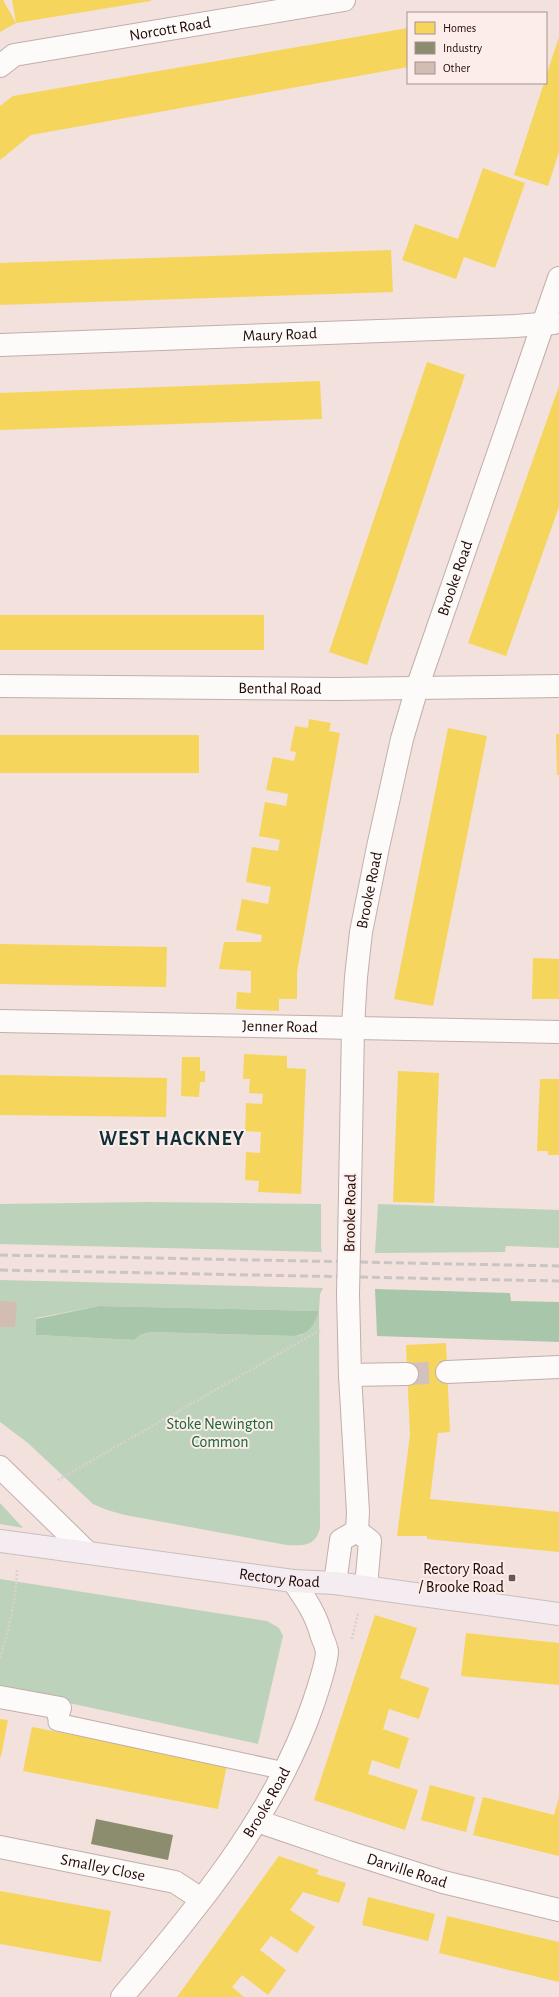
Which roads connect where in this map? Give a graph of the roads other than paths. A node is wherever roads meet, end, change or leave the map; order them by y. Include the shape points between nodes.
1 (344, 0) edge
2 (0, 66) edge
3 (559, 278) edge
4 (551, 323) edge
5 (0, 345) edge
6 (0, 686) edge
7 (559, 686) edge
8 (417, 688) junction
9 (0, 1021) edge
10 (353, 1026) junction
11 (559, 1032) edge
12 (559, 1367) edge
13 (447, 1372) tunnel mouth
14 (407, 1374) tunnel mouth
15 (350, 1375) junction
16 (0, 1467) edge
17 (357, 1531) junction
18 (0, 1541) edge
19 (87, 1552) junction
20 (293, 1581) junction
21 (335, 1583) junction
22 (366, 1587) junction
23 (559, 1614) edge
24 (0, 1697) edge
25 (58, 1714) joint
26 (285, 1771) junction
27 (257, 1821) junction
28 (0, 1847) edge
29 (201, 1899) junction
30 (559, 1910) edge
31 (122, 1997) edge

1 - 2 street, Norcott Road via 14,55
3 - 4 street, Brooke Road
4 - 5 street, Maury Road
4 - 8 street, Brooke Road
6 - 8 street, Benthal Road
7 - 8 street, Benthal Road
8 - 10 street, Brooke Road via 402,739 362,932
9 - 10 street, Jenner Road
10 - 11 street, Jenner Road
10 - 15 street, Brooke Road, bridge via 348,1294
12 - 13 street
14 - 15 street
15 - 17 street, Brooke Road via 355,1441
16 - 19 street
17 - 21 street via 341,1540
17 - 22 street via 370,1541
18 - 19 highway, Rectory Road
19 - 20 highway, Rectory Road
20 - 21 highway, Rectory Road
20 - 26 street, Brooke Road via 312,1608 327,1652 318,1692
21 - 22 highway, Rectory Road
22 - 23 highway, Rectory Road
24 - 25 street via 60,1708
25 - 26 lane via 57,1722
26 - 27 street, Brooke Road
27 - 29 street, Brooke Road
27 - 30 street, Darville Road via 443,1882
28 - 29 street, Smalley Close via 175,1882
29 - 31 street, Brooke Road

